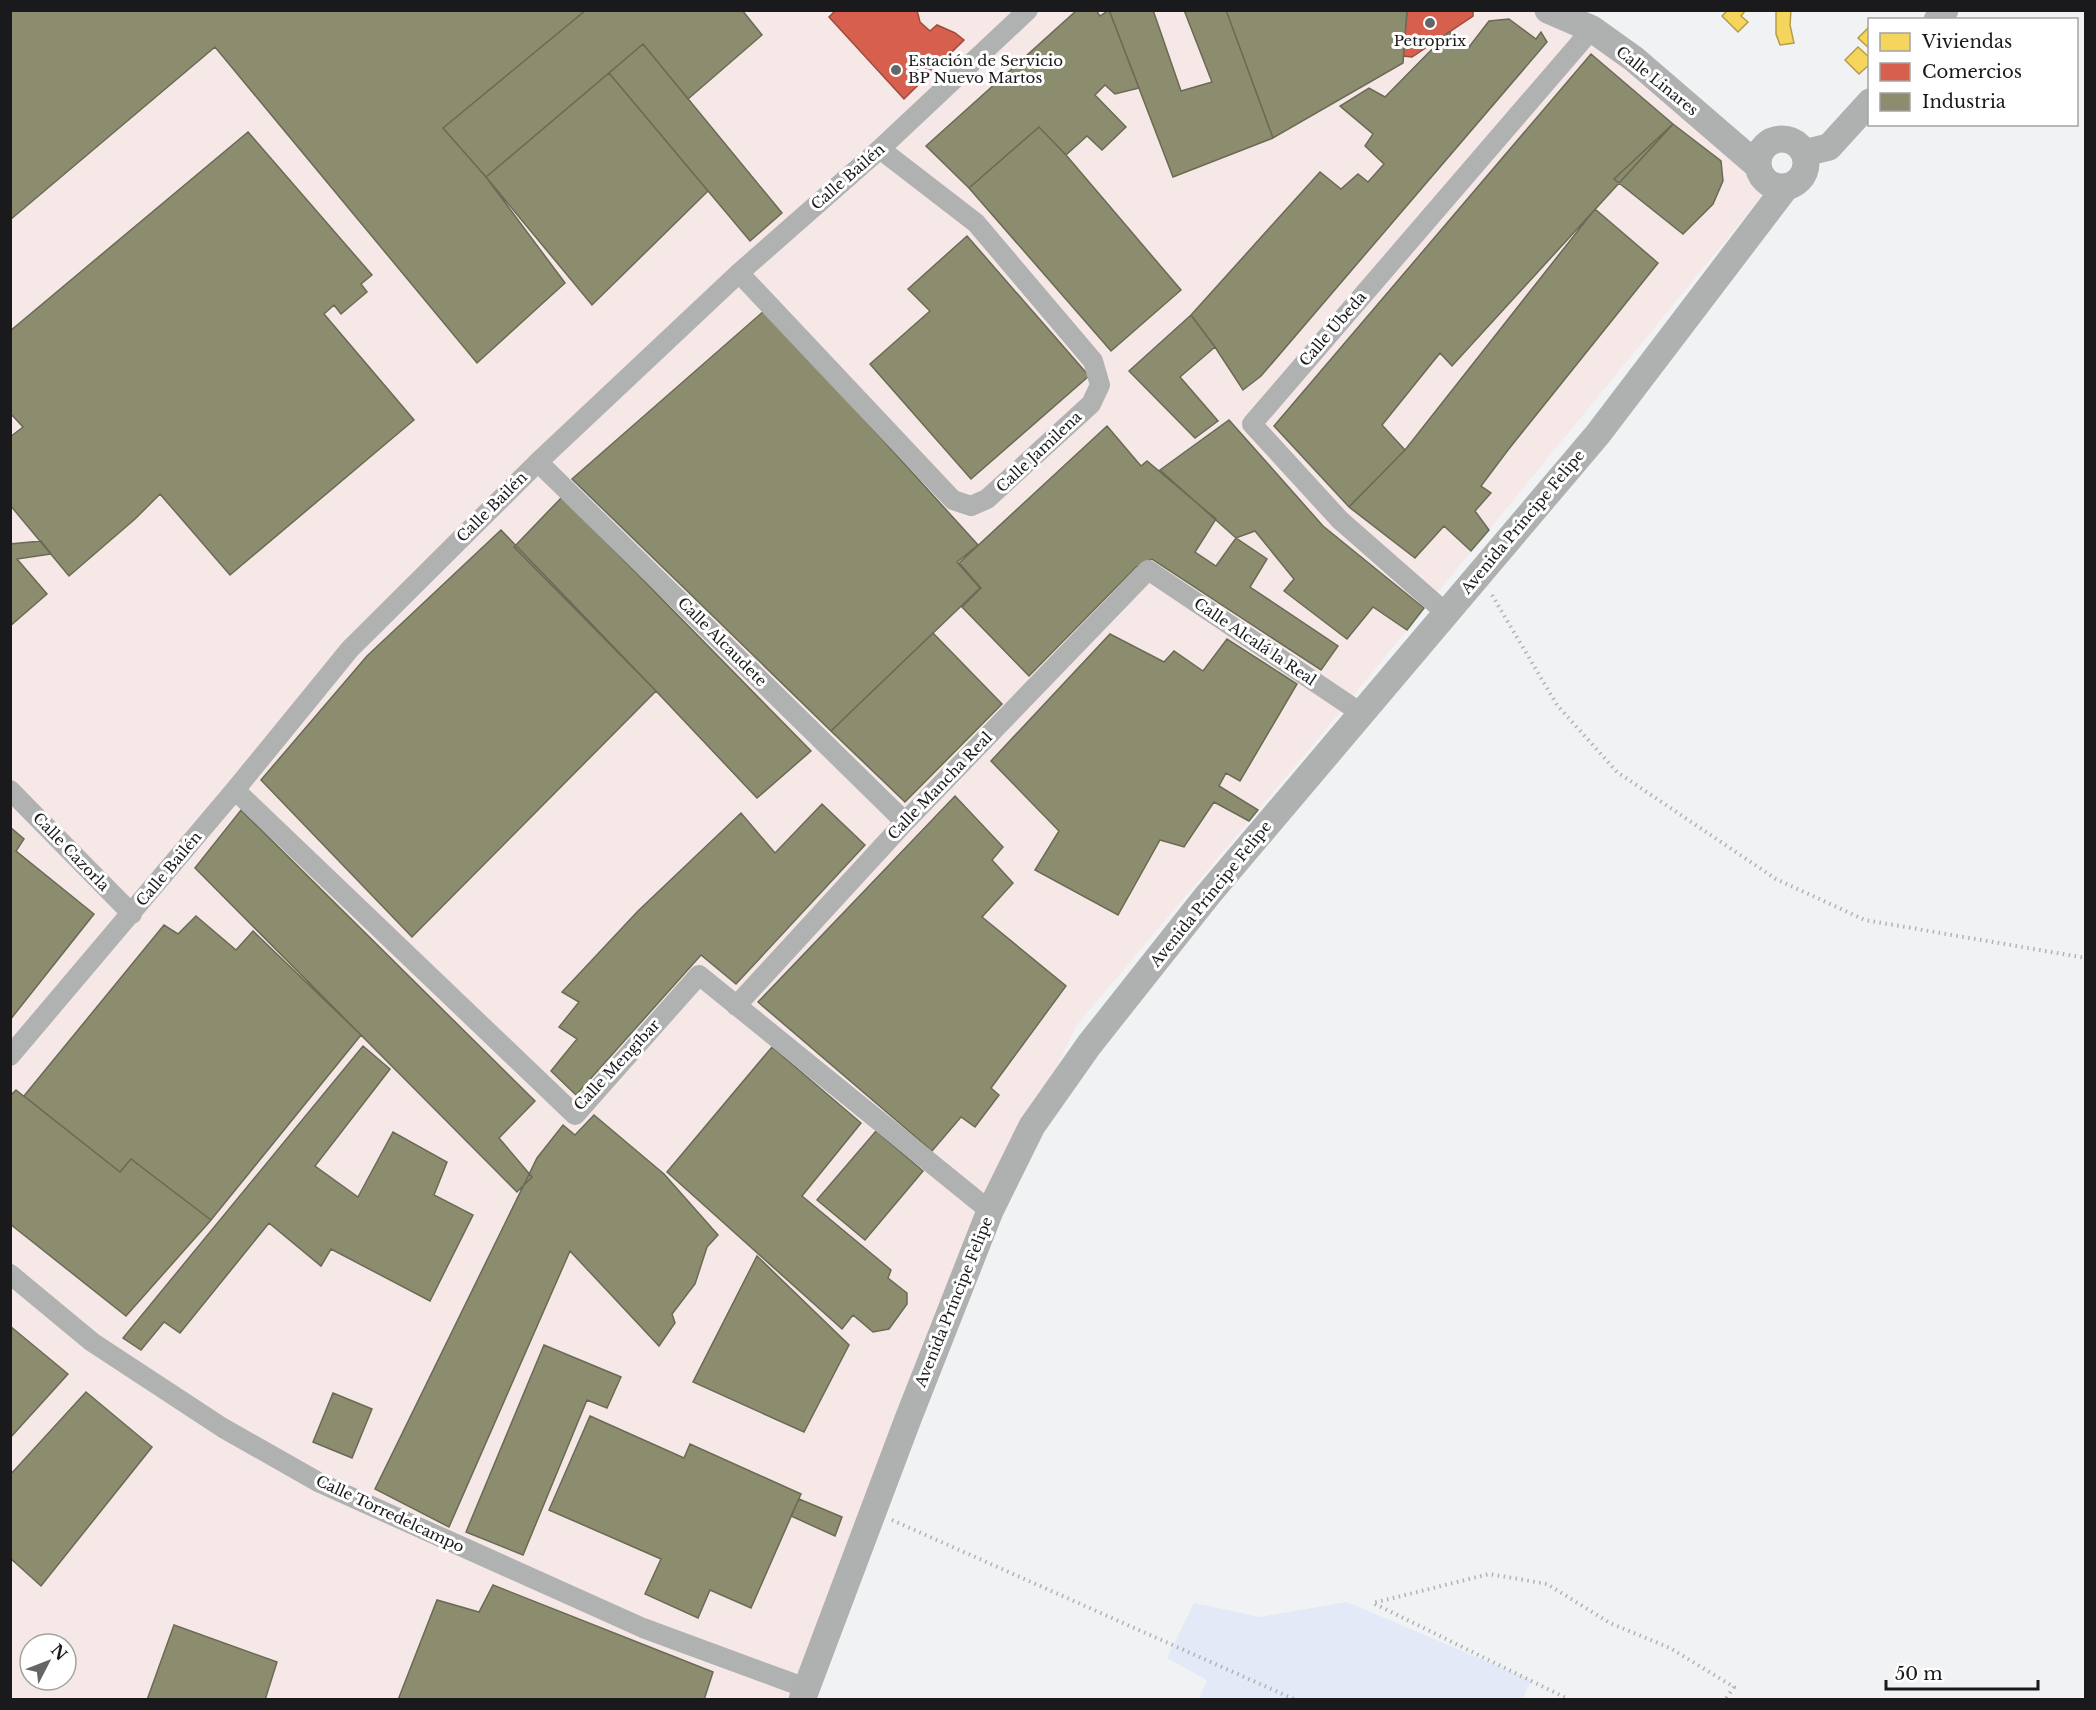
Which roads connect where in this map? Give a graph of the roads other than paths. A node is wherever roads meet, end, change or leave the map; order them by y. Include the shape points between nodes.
1 (1028, 10) edge
2 (1548, 10) edge
3 (1592, 29) junction
4 (1868, 103) edge
5 (880, 149) junction
6 (1804, 153) junction
7 (1757, 165) junction
8 (1785, 187) junction
9 (739, 273) junction
10 (538, 462) junction
11 (1148, 570) joint
12 (1446, 613) junction
13 (1362, 713) junction
14 (10, 790) edge
15 (235, 790) junction
16 (905, 822) junction
17 (132, 914) junction
18 (736, 1006) junction
19 (10, 1056) edge
20 (990, 1211) junction
21 (10, 1274) edge
22 (804, 1694) edge

1 - 5 street, Calle Bailén
2 - 3 main road, Calle Linares
3 - 7 main road, Calle Linares via 1634,59
3 - 12 street, Calle Úbeda via 1252,424 1340,520
4 - 6 main road via 1829,147
5 - 9 street, Calle Bailén
5 - 9 street, Calle Jamilena via 976,223 1093,361 1100,385 1091,404 987,499 971,506 953,500
6 - 7 main road via 1792,141 1776,140 1762,149
6 - 8 main road via 1803,175
7 - 8 main road via 1764,180
8 - 12 main road, Avenida Príncipe Felipe via 1598,434
9 - 10 street, Calle Bailén
10 - 15 street, Calle Bailén via 350,649
10 - 16 street, Calle Alcaudete
11 - 13 street, Calle Alcalá la Real
11 - 16 street, Calle Mancha Real
12 - 13 main road, Avenida Príncipe Felipe
13 - 20 main road, Avenida Príncipe Felipe via 1207,896 1089,1045 1032,1126
14 - 17 street, Calle Cazorla
15 - 17 street, Calle Bailén
15 - 18 street, Calle Mengíbar via 575,1115 699,975
16 - 18 street, Calle Mancha Real
17 - 19 street, Calle Bailén
18 - 20 street, Calle Mengíbar
20 - 22 main road, Avenida Príncipe Felipe
21 - 22 street, Calle Torredelcampo via 92,1342 222,1428 320,1483 643,1628

